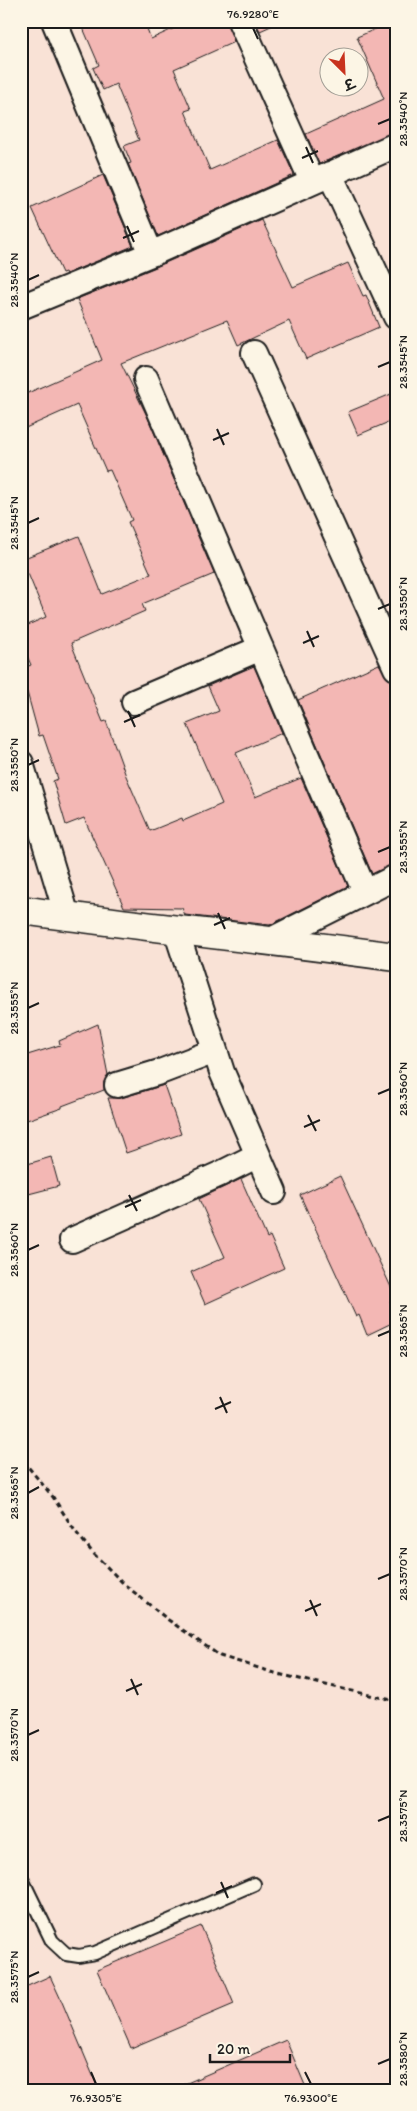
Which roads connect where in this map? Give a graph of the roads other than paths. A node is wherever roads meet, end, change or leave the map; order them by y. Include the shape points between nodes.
1 (54, 21) edge
2 (240, 21) edge
3 (396, 145) edge
4 (321, 178) junction
5 (151, 254) junction
6 (21, 308) edge
7 (396, 317) edge
8 (254, 353) dead end
9 (146, 379) dead end
10 (261, 648) junction
11 (396, 668) edge
12 (134, 702) dead end
13 (21, 764) edge
14 (396, 877) edge
15 (365, 892) junction
16 (21, 910) edge
17 (67, 916) junction
18 (176, 930) junction
19 (271, 940) junction
20 (396, 957) edge
21 (215, 1051) junction
22 (117, 1085) dead end
23 (258, 1155) junction
24 (274, 1192) dead end
25 (72, 1240) dead end
26 (21, 1878) edge
27 (254, 1884) dead end

1 - 5 street
2 - 4 street
3 - 4 street
4 - 5 street
4 - 7 street
5 - 6 street
8 - 11 street
9 - 10 street
10 - 12 street
10 - 15 street
13 - 17 street
14 - 15 street
15 - 19 street
16 - 17 street
17 - 18 street
18 - 19 street
18 - 21 street
19 - 20 street
21 - 22 street
21 - 23 street
23 - 24 street
23 - 25 street
26 - 27 lane via 52,1941 66,1954 80,1956 95,1953

